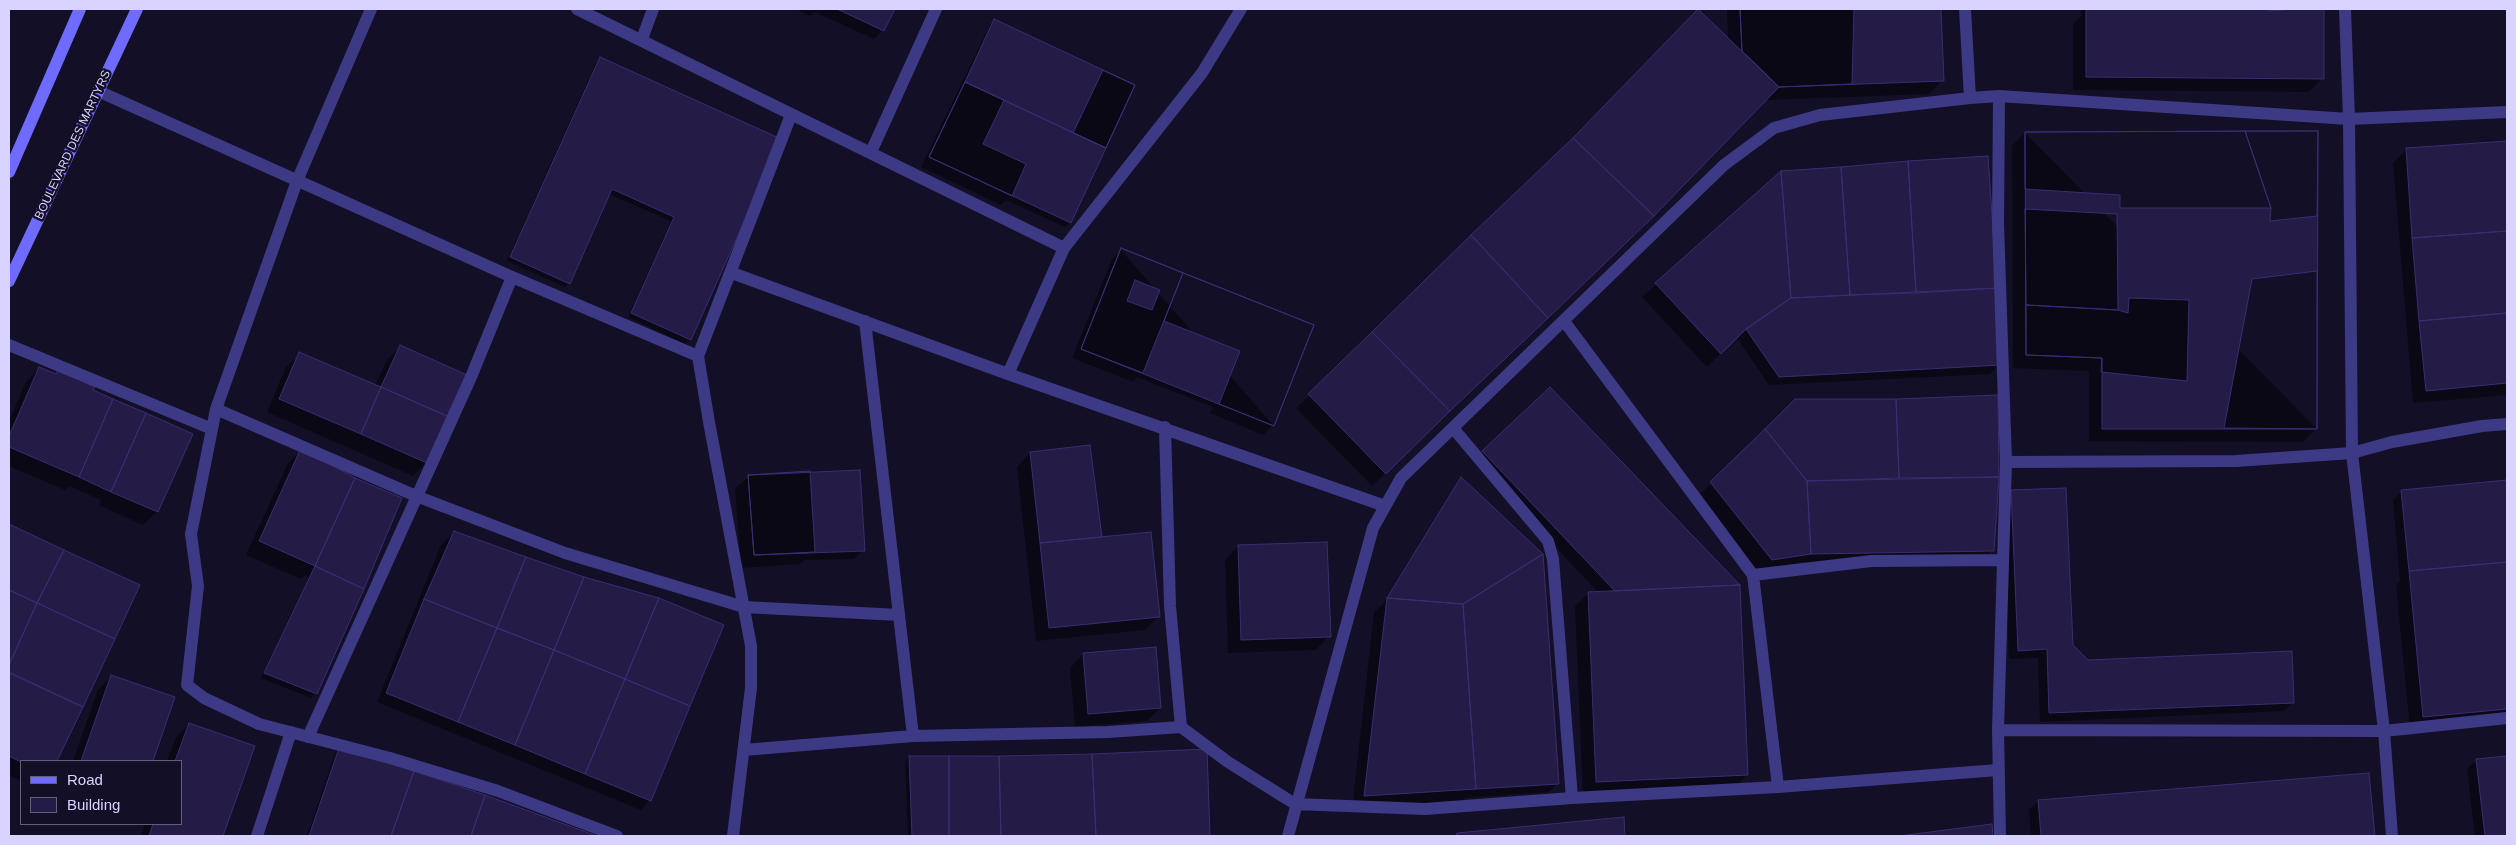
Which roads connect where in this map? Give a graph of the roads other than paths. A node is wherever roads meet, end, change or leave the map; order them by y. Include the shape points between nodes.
1 (80, 9) edge
2 (137, 9) edge
3 (371, 9) edge
4 (577, 9) edge
5 (653, 9) edge
6 (936, 9) edge
7 (1241, 9) edge
8 (1965, 9) edge
9 (2345, 9) edge
10 (642, 40) junction
11 (98, 91) junction
12 (1999, 96) junction
13 (1970, 98) junction
14 (2507, 112) edge
15 (792, 115) junction
16 (2349, 119) junction
17 (871, 152) junction
18 (9, 172) edge
19 (297, 180) junction
20 (1064, 248) junction
21 (732, 273) junction
22 (512, 277) junction
23 (9, 281) edge
24 (864, 321) junction
25 (1564, 321) junction
26 (9, 345) edge
27 (698, 356) junction
28 (1008, 374) junction
29 (216, 409) junction
30 (2507, 424) edge
31 (1165, 428) junction
32 (1453, 428) junction
33 (212, 429) junction
34 (2352, 453) junction
35 (2006, 462) junction
36 (416, 496) junction
37 (1385, 506) junction
38 (2002, 560) junction
39 (1752, 575) junction
40 (744, 607) junction
41 (899, 615) junction
42 (2507, 718) edge
43 (1181, 727) junction
44 (1998, 730) junction
45 (2384, 731) junction
46 (291, 732) junction
47 (913, 736) junction
48 (308, 737) junction
49 (744, 750) junction
50 (1998, 770) junction
51 (1778, 787) junction
52 (1572, 798) junction
53 (1295, 804) junction
54 (257, 836) edge
55 (618, 836) edge
56 (733, 836) edge
57 (1288, 836) edge
58 (2000, 836) edge
59 (2392, 836) edge

1 - 18 street
2 - 11 street, BOULEVARD DES MARTYRS
3 - 19 street
4 - 10 street
5 - 10 street
6 - 17 street
7 - 20 street via 1202,73
8 - 13 street
9 - 16 street
10 - 15 street
11 - 19 street
11 - 23 street, BOULEVARD DES MARTYRS
12 - 13 street
12 - 16 street
12 - 35 street via 1998,224
13 - 25 street via 1820,115 1774,128 1724,165
14 - 16 street
15 - 17 street
15 - 21 street
16 - 34 street
17 - 20 street
19 - 22 street
19 - 29 street
20 - 28 street
21 - 24 street
21 - 27 street
22 - 27 street
22 - 36 street via 471,377
24 - 28 street
24 - 41 street
25 - 32 street
25 - 39 street
26 - 33 street
27 - 40 street
28 - 31 street
29 - 33 street
29 - 36 street
30 - 34 street via 2392,442
31 - 37 street
31 - 43 street via 1170,606
32 - 37 street via 1401,478
32 - 52 street via 1548,541 1553,559
33 - 46 street via 191,534 198,586 188,685 204,698 259,724
34 - 35 street via 2236,461
34 - 45 street
35 - 38 street
36 - 40 street via 565,553
36 - 48 street
37 - 53 street via 1373,528
38 - 39 street via 1871,561
38 - 44 street
39 - 51 street
40 - 41 street
40 - 49 street via 751,646 751,688
41 - 47 street
42 - 45 street
43 - 47 street via 1108,732
43 - 53 street via 1228,762
44 - 45 street
44 - 50 street
45 - 59 street
46 - 48 street
46 - 54 street
47 - 49 street
48 - 55 street via 498,791
49 - 56 street
50 - 51 street
50 - 58 street
51 - 52 street
52 - 53 street via 1425,809
53 - 57 street

